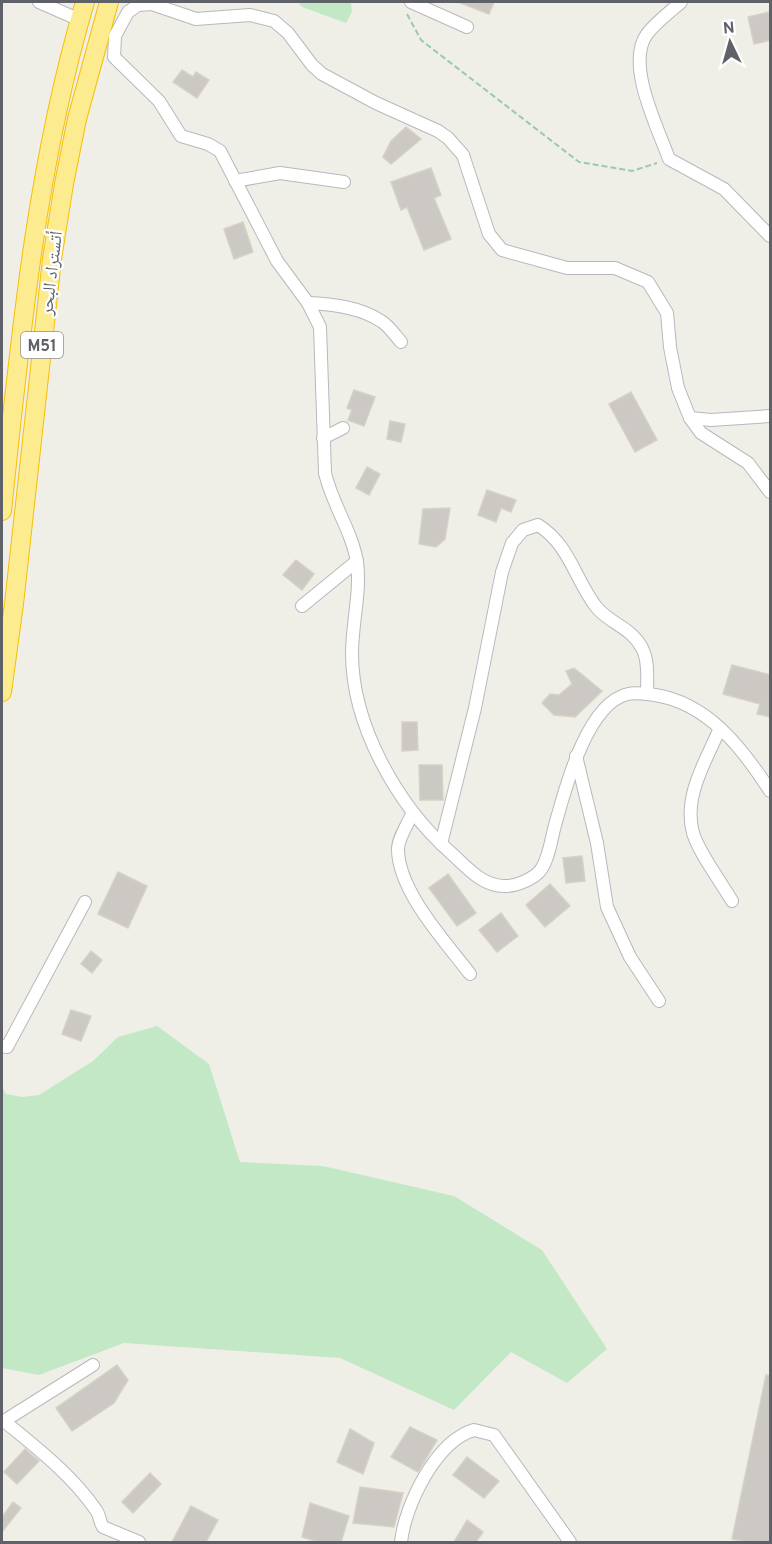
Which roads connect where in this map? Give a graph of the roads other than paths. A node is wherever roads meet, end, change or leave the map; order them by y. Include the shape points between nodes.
1 (39, 2) edge
2 (85, 2) edge
3 (109, 2) edge
4 (681, 2) edge
5 (154, 3) edge
6 (409, 5) edge
7 (80, 20) junction
8 (467, 27) dead end
9 (235, 181) junction
10 (344, 182) dead end
11 (771, 236) edge
12 (308, 303) junction
13 (400, 342) dead end
14 (771, 416) edge
15 (690, 418) junction
16 (343, 428) dead end
17 (323, 438) junction
18 (771, 492) edge
19 (2, 511) edge
20 (357, 561) junction
21 (302, 606) dead end
22 (2, 692) edge
23 (647, 694) junction
24 (720, 728) junction
25 (576, 755) junction
26 (771, 791) edge
27 (412, 814) junction
28 (441, 844) junction
29 (732, 901) dead end
30 (85, 902) dead end
31 (470, 974) dead end
32 (659, 1001) dead end
33 (2, 1046) edge
34 (93, 1365) dead end
35 (3, 1421) edge
36 (139, 1542) edge
37 (401, 1542) edge
38 (570, 1542) edge

1 - 7 street
2 - 7 highway, أتستراد البحر / M51
3 - 22 highway, أتستراد البحر / M51 via 77,119 52,259
4 - 11 street via 646,34 638,68 669,159 724,189
5 - 9 street via 138,5 128,12 115,36 114,57 159,101 181,136 220,152
5 - 15 street via 196,19 250,15 274,21 322,74 448,138 463,155 489,234 502,250 567,268 615,268 648,282 667,313 678,388
6 - 8 street
7 - 19 highway, أتستراد البحر / M51 via 48,148
9 - 10 street via 280,173
9 - 12 street via 277,261
12 - 13 street via 334,304 369,315 383,322
12 - 17 street via 322,341
14 - 15 street
15 - 18 street via 701,433 748,463
16 - 17 street
17 - 20 street via 329,489
20 - 21 street
20 - 27 street via 352,655 357,694 382,763
23 - 24 street via 667,697 693,709
23 - 25 street via 627,694 612,702
23 - 28 street via 644,651 638,640 599,609 567,552 548,531 538,525 523,530 512,543 502,572 475,708
24 - 26 street
24 - 29 street via 695,787 690,810 693,835
25 - 28 street via 548,854 540,871 522,883 505,886 480,879
25 - 32 street via 607,907 630,957
27 - 28 street
27 - 31 street via 398,846 400,863 415,900
30 - 33 street via 7,1047
34 - 35 street
35 - 36 street via 75,1485 97,1510 103,1527
37 - 38 street via 406,1514 429,1470 453,1440 474,1430 494,1435

